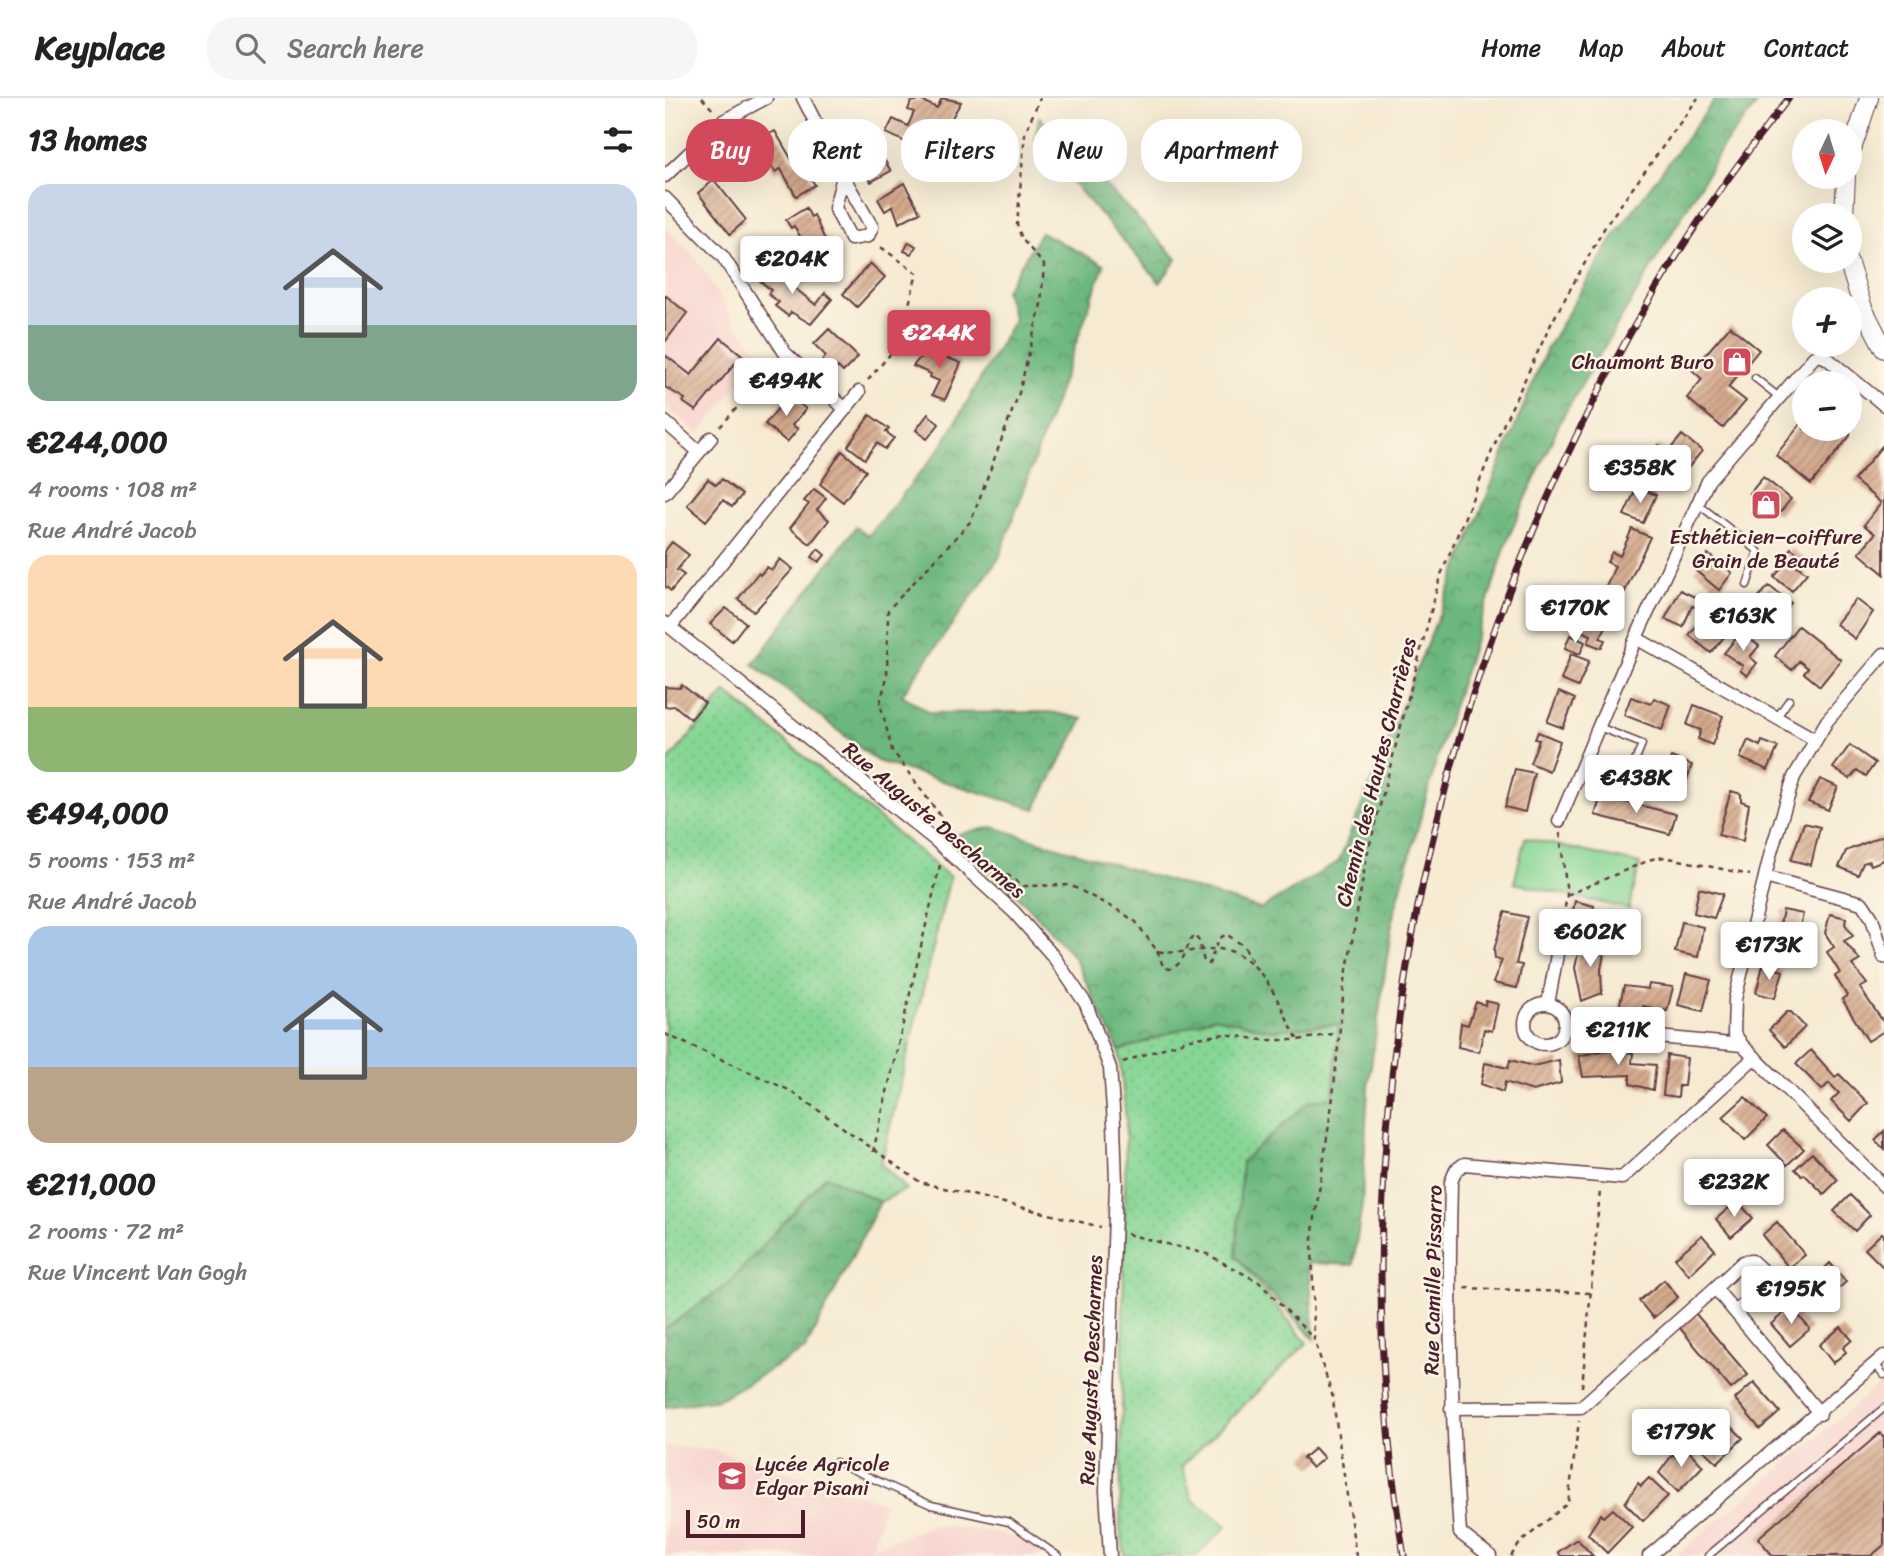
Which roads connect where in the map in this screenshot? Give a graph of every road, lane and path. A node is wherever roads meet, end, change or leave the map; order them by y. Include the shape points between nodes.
1 (702, 98) edge
2 (766, 98) edge
3 (803, 98) edge
4 (1040, 98) edge
5 (1698, 98) edge
6 (1869, 98) edge
7 (714, 111) dead end
8 (814, 119) edge
9 (1862, 119) edge
10 (665, 176) edge
11 (842, 182) edge
12 (846, 182) edge
13 (665, 198) edge
14 (868, 236) junction
15 (1853, 273) edge
16 (1884, 349) edge
17 (785, 353) junction
18 (1838, 367) junction
19 (1835, 371) edge
20 (1755, 378) dead end
21 (859, 392) joint
22 (1779, 397) junction
23 (1884, 405) edge
24 (844, 408) junction
25 (665, 422) edge
26 (711, 438) joint
27 (699, 452) junction
28 (665, 493) edge
29 (1700, 499) junction
30 (1747, 585) dead end
31 (668, 625) edge
32 (1636, 638) junction
33 (1884, 654) edge
34 (1789, 700) dead end
35 (1777, 717) junction
36 (1599, 727) junction
37 (1814, 739) junction
38 (1587, 757) junction
39 (1559, 821) joint
40 (944, 849) junction
41 (1765, 877) junction
42 (1567, 895) junction
43 (1879, 923) edge
44 (1562, 927) joint
45 (1216, 949) junction
46 (1202, 950) junction
47 (1157, 951) junction
48 (1186, 951) junction
49 (1884, 957) edge
50 (1253, 962) junction
51 (1548, 1004) junction
52 (1564, 1028) junction
53 (1338, 1033) junction
54 (665, 1034) edge
55 (1298, 1040) junction
56 (1742, 1045) junction
57 (1755, 1057) junction
58 (1110, 1068) junction
59 (1602, 1178) junction
60 (1884, 1186) edge
61 (1448, 1287) junction
62 (1715, 1288) junction
63 (1591, 1293) junction
64 (1736, 1311) junction
65 (1880, 1360) edge
66 (1884, 1375) edge
67 (1581, 1407) junction
68 (1451, 1408) junction
69 (1884, 1408) edge
70 (1820, 1414) junction
71 (836, 1462) dead end
72 (1058, 1556) edge
73 (1111, 1556) edge
74 (1356, 1556) edge
75 (1490, 1556) edge
76 (1511, 1556) edge
77 (1649, 1556) edge
78 (1708, 1556) edge

1 - 7 path
2 - 10 street via 723,121
3 - 8 street
4 - 47 path via 1025,133 1017,225 1022,239 1044,265 1041,304 1019,393 971,521 888,610 887,677 880,703 892,750 960,844 1024,886 1070,885 1121,912 1136,922
5 - 53 path, Chemin des Hautes Charrières via 1606,226 1552,322 1499,434 1440,578 1367,855
6 - 9 street
11 - 14 street via 835,208 851,239
12 - 14 street via 872,227
13 - 17 street via 723,257
14 - 21 path via 917,273 899,344
15 - 16 street via 1863,308
17 - 24 street
17 - 26 path
18 - 19 lane
18 - 22 street via 1820,355 1814,357
18 - 23 street
20 - 22 lane
21 - 24 street
22 - 29 street via 1708,481
24 - 31 street
25 - 27 street
26 - 27 street
27 - 28 street
29 - 30 lane via 1758,551
29 - 32 street
31 - 40 street, Rue Auguste Descharmes
32 - 35 street
32 - 36 street
33 - 37 street
34 - 35 lane
35 - 37 street
36 - 38 street
36 - 38 lane via 1642,744 1630,774
37 - 41 street via 1794,777
38 - 39 street
39 - 42 path
40 - 54 path via 873,1152 791,1091
40 - 58 street, Rue Auguste Descharmes via 1014,912 1053,956 1086,1004
41 - 42 path via 1665,857
41 - 43 street via 1863,903
41 - 56 street via 1735,999 1734,1033
42 - 44 path
43 - 49 street
44 - 51 street
45 - 46 path
45 - 46 path via 1209,964 1204,962
45 - 50 path
45 - 50 path via 1226,934 1244,946
46 - 48 path
46 - 48 path via 1194,935
47 - 48 path
47 - 48 path via 1169,969 1183,961
50 - 55 path
51 - 52 street via 1563,1016
51 - 52 street via 1536,1006 1527,1016 1528,1035 1545,1044 1557,1039
52 - 56 street
53 - 55 path
53 - 74 path, Chemin des Hautes Charrières via 1312,1238 1314,1339 1332,1394
55 - 58 path via 1225,1034 1190,1039
56 - 57 street
57 - 59 street, Rue Camille Pissarro via 1632,1172 1622,1178
57 - 60 street
58 - 73 street, Rue Auguste Descharmes via 1116,1183 1106,1490
59 - 61 street, Rue Camille Pissarro via 1464,1164 1451,1182
59 - 63 path
61 - 63 path
61 - 68 street, Rue Camille Pissarro
62 - 64 street
62 - 64 street via 1743,1262 1752,1261 1767,1275 1767,1284
62 - 67 street
63 - 67 path
64 - 70 street
65 - 66 lane
65 - 70 street
67 - 68 street
67 - 76 path via 1568,1503
68 - 75 street, Rue Camille Pissarro via 1460,1533
69 - 78 lane
70 - 77 street
71 - 72 lane via 931,1505 1009,1522

